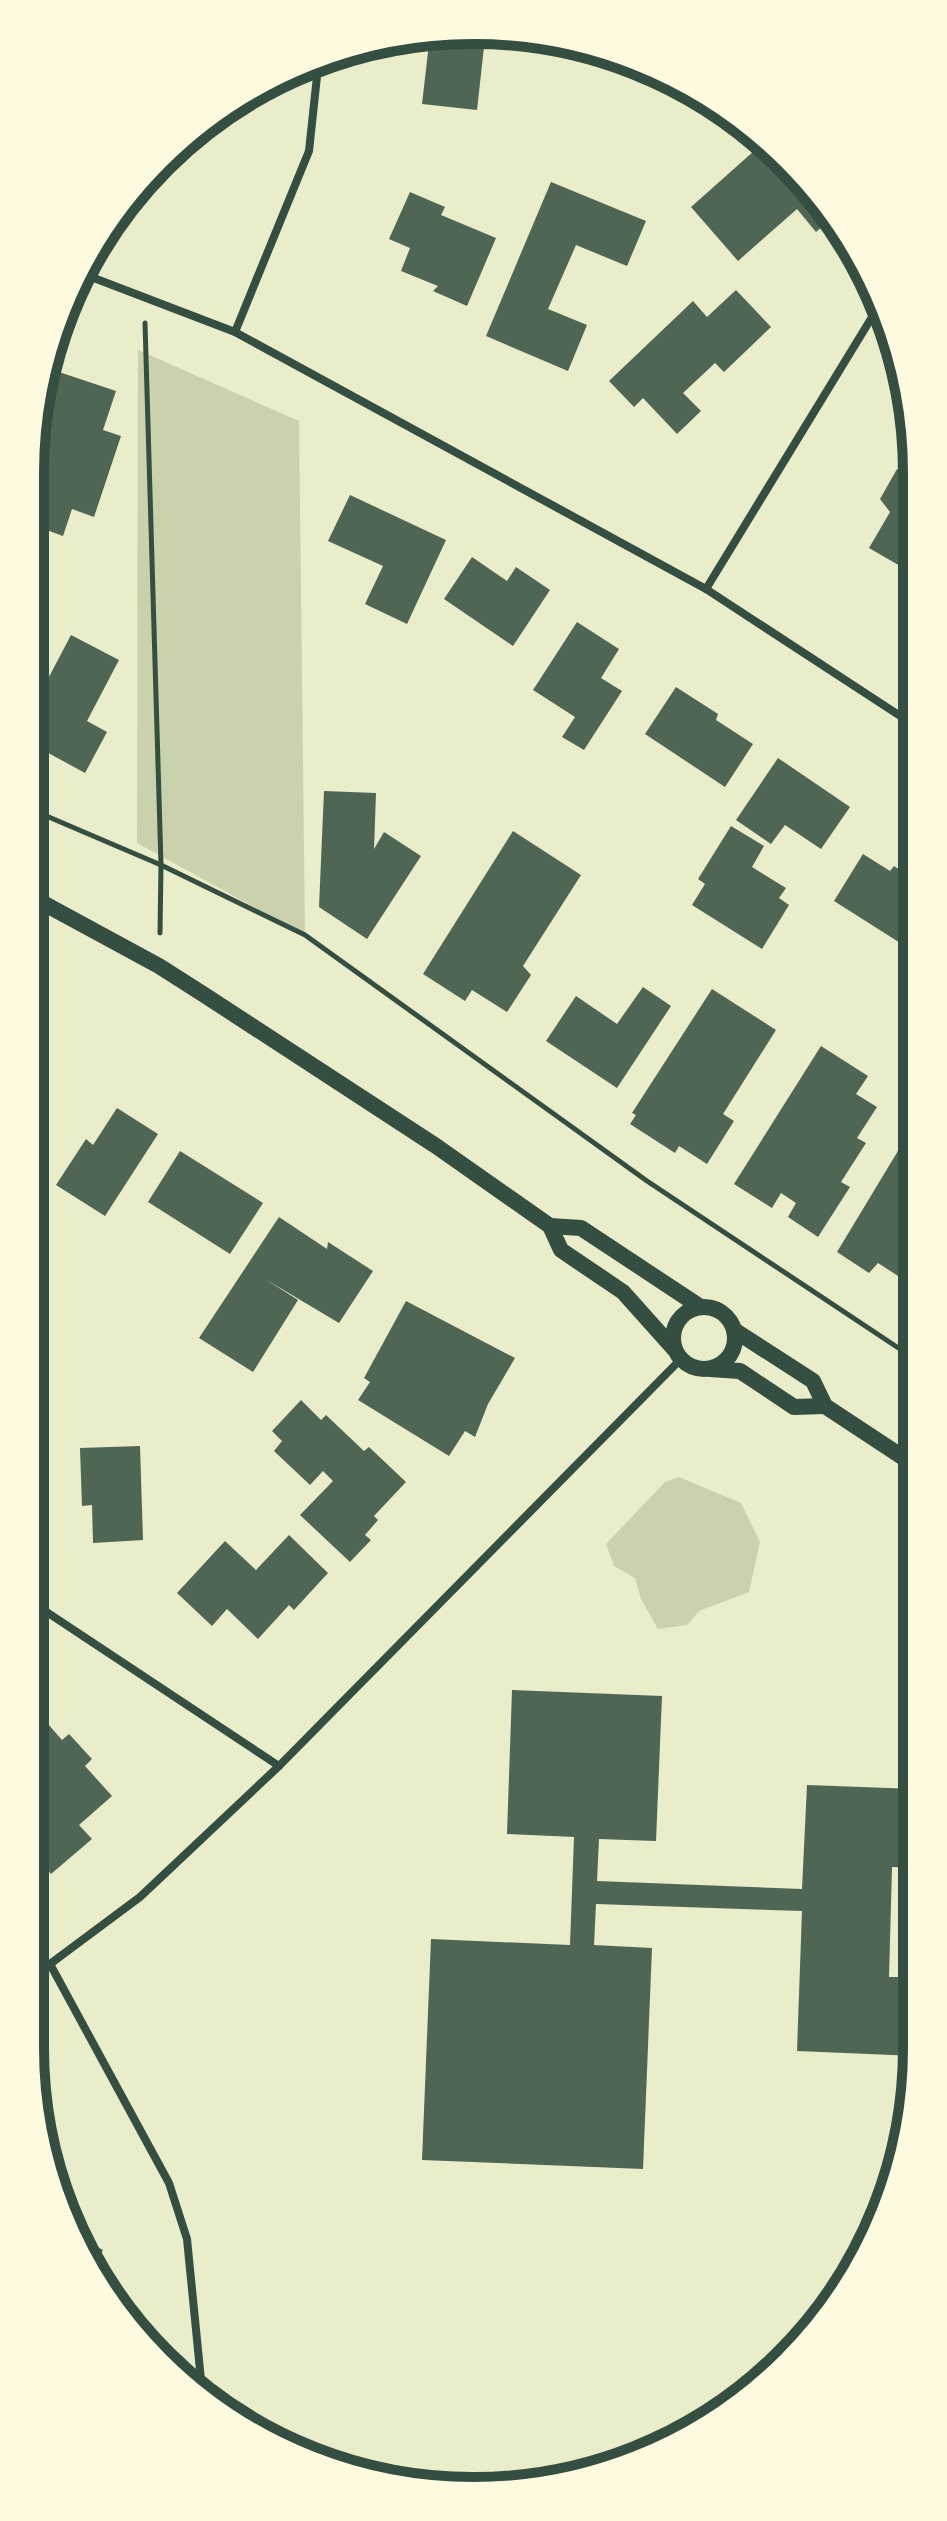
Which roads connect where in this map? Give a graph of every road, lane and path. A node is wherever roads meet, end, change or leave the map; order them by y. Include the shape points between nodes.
1 (317, 74) edge
2 (92, 277) edge
3 (145, 298) junction
4 (873, 316) edge
5 (235, 332) junction
6 (706, 589) junction
7 (903, 718) edge
8 (44, 815) edge
9 (161, 865) junction
10 (44, 904) edge
11 (159, 966) junction
12 (550, 1226) junction
13 (640, 1267) junction
14 (623, 1292) junction
15 (699, 1306) junction
16 (734, 1330) junction
17 (903, 1351) edge
18 (678, 1355) junction
19 (708, 1369) junction
20 (825, 1406) junction
21 (903, 1457) edge
22 (44, 1610) edge
23 (279, 1766) junction
24 (50, 1964) junction
25 (44, 1966) edge
26 (201, 2379) edge

1 - 5 street via 309,151
2 - 3 street
3 - 5 street
3 - 9 path
4 - 6 street
5 - 6 street
6 - 7 street
8 - 9 path
9 - 11 path
9 - 17 path via 305,935 647,1181
10 - 11 main road
11 - 12 main road
12 - 13 main road via 581,1228
12 - 14 main road via 561,1250
13 - 14 main road
13 - 15 main road
14 - 18 main road
15 - 16 main road via 725,1314
15 - 18 main road via 676,1323 672,1342
16 - 19 main road via 726,1360
16 - 20 main road via 813,1381
18 - 19 main road via 688,1366
18 - 23 street
19 - 20 main road via 740,1371 794,1407
20 - 21 main road
22 - 23 street
23 - 24 street via 140,1897
24 - 25 street
24 - 26 street via 169,2183 187,2239

